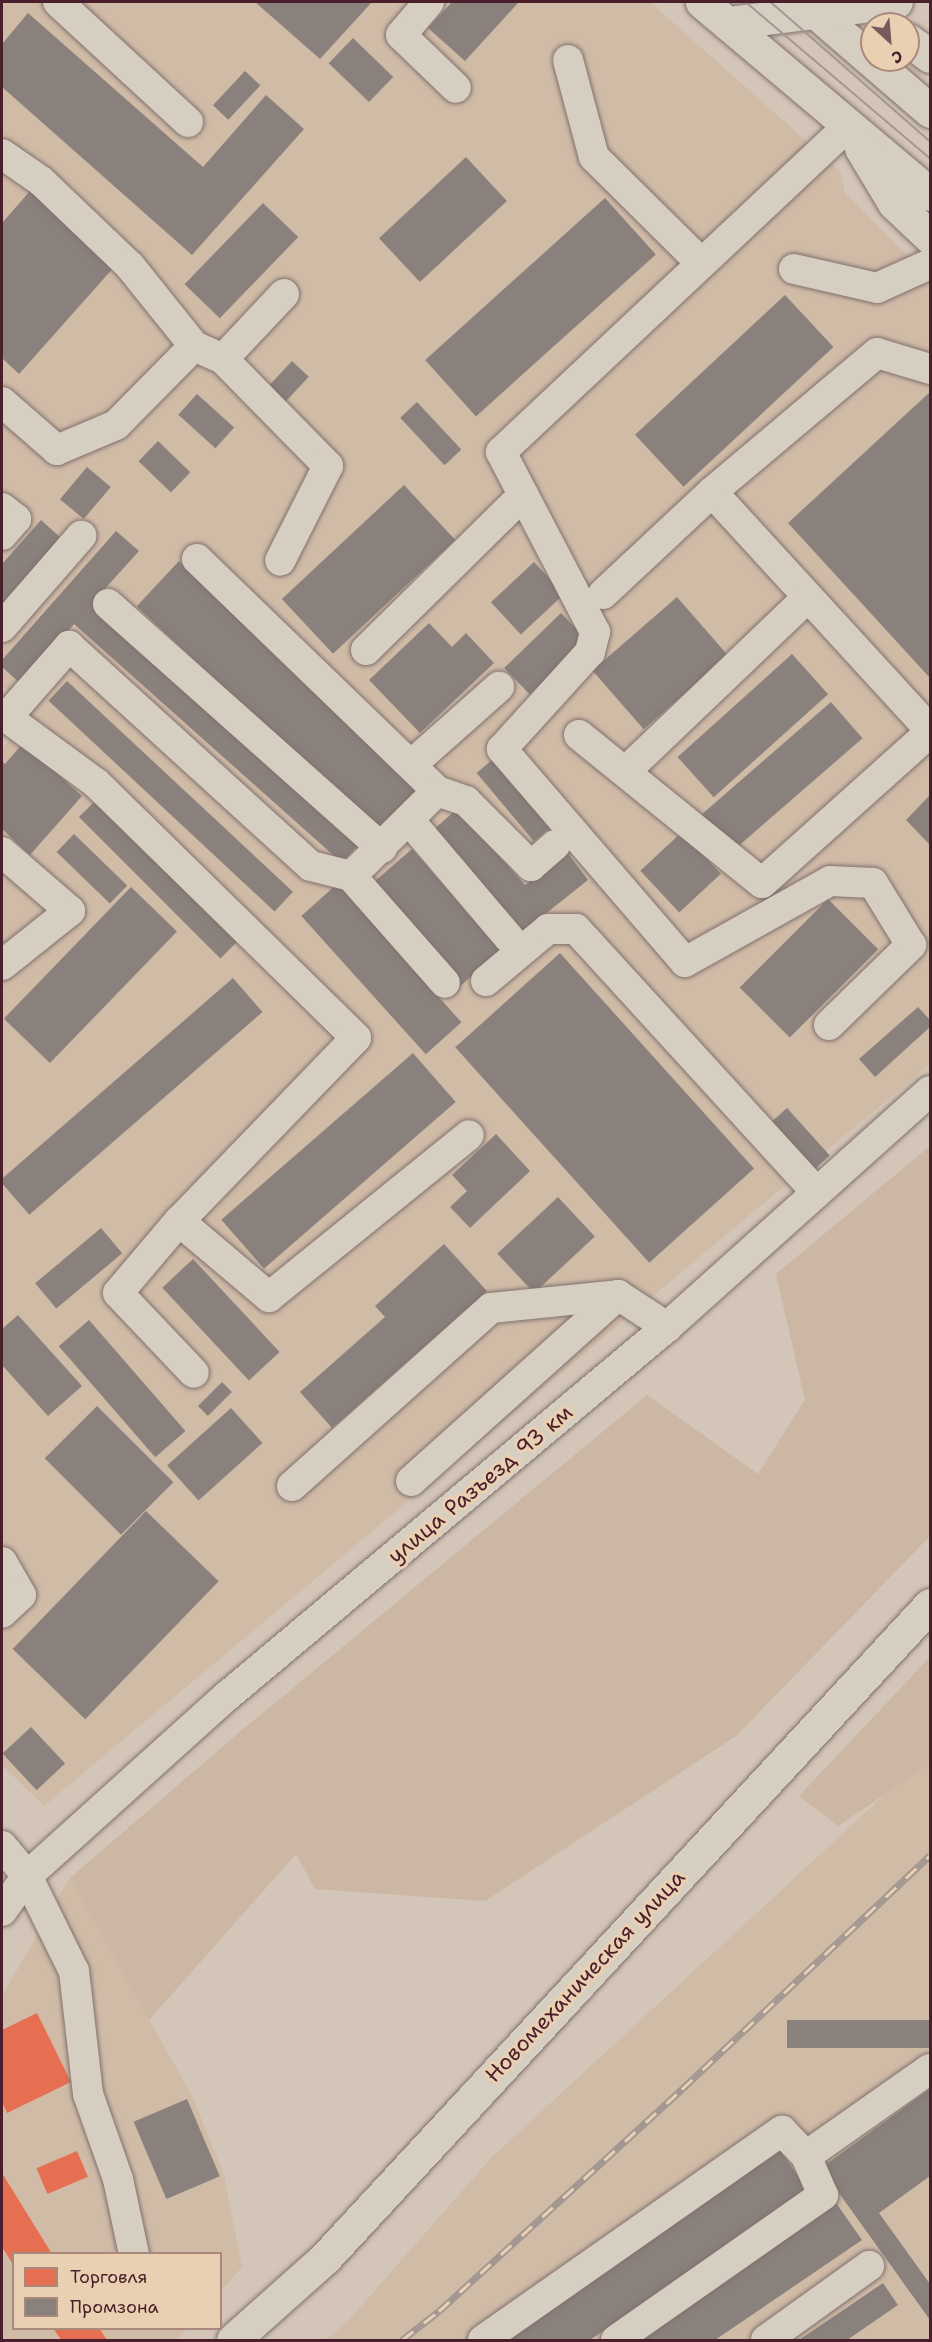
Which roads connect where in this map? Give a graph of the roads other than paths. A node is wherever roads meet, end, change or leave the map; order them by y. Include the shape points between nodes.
1 (429, 2) edge
2 (702, 2) edge
3 (896, 2) edge
4 (809, 7) edge
5 (77, 8) edge
6 (864, 11) edge
7 (736, 12) edge
8 (568, 60) dead end
9 (456, 88) dead end
10 (930, 111) edge
11 (188, 122) dead end
12 (848, 126) junction
13 (2, 154) edge
14 (930, 194) edge
15 (930, 237) edge
16 (702, 263) junction
17 (930, 264) edge
18 (794, 269) dead end
19 (284, 294) dead end
20 (194, 346) junction
21 (223, 359) junction
22 (930, 369) edge
23 (2, 402) edge
24 (712, 492) junction
25 (523, 495) junction
26 (2, 508) edge
27 (2, 535) edge
28 (81, 536) dead end
29 (197, 559) dead end
30 (280, 561) dead end
31 (603, 594) dead end
32 (808, 597) junction
33 (108, 604) dead end
34 (2, 627) edge
35 (366, 650) dead end
36 (499, 687) dead end
37 (10, 721) edge
38 (930, 731) edge
39 (579, 735) dead end
40 (411, 765) junction
41 (625, 772) junction
42 (437, 791) junction
43 (409, 820) junction
44 (555, 845) dead end
45 (382, 848) junction
46 (2, 852) edge
47 (351, 876) junction
48 (510, 938) dead end
49 (2, 965) edge
50 (486, 981) dead end
51 (445, 982) dead end
52 (829, 1025) dead end
53 (930, 1091) edge
54 (469, 1135) dead end
55 (817, 1193) junction
56 (179, 1221) junction
57 (618, 1295) junction
58 (667, 1327) junction
59 (194, 1373) dead end
60 (411, 1481) dead end
61 (292, 1486) dead end
62 (2, 1562) edge
63 (930, 1605) edge
64 (2, 1613) edge
65 (2, 1846) edge
66 (27, 1876) junction
67 (2, 1911) edge
68 (930, 2069) edge
69 (806, 2156) junction
70 (134, 2252) edge
71 (869, 2266) dead end
72 (232, 2340) edge
73 (483, 2340) edge
74 (616, 2340) edge
75 (766, 2340) edge

1 - 9 street via 400,35
2 - 7 main road
3 - 6 main road
4 - 6 main road
4 - 7 main road
4 - 10 main road
5 - 11 street
7 - 12 main road
8 - 16 street via 594,157
12 - 14 main road
12 - 15 main road via 894,203
12 - 16 street
13 - 20 street via 41,181 130,266
16 - 25 street via 501,452
17 - 18 street via 877,288
19 - 21 street
20 - 21 street
20 - 23 street via 116,425 57,450
21 - 30 street via 328,466
22 - 24 street via 877,353
24 - 31 street
24 - 32 street
25 - 35 street
25 - 52 street via 595,632 590,652 502,749 685,962 830,881 873,883 911,945
26 - 27 street via 16,519
28 - 34 street
29 - 40 street
32 - 38 street
32 - 41 street
33 - 45 street
36 - 40 street
37 - 47 street via 69,646 311,866
37 - 56 street via 96,783 356,1038
38 - 41 street via 762,883
39 - 41 street
40 - 42 street
42 - 43 street
42 - 44 street via 466,801 531,866
43 - 45 street
43 - 48 street
45 - 47 street
46 - 49 street via 70,911
47 - 51 street
50 - 55 street via 548,929 576,929
53 - 55 street, улица Разъезд 93 км
54 - 56 street via 269,1297
55 - 58 street, улица Разъезд 93 км
56 - 59 street via 118,1293
57 - 58 street
57 - 60 street
57 - 61 street via 491,1308
58 - 66 street, улица Разъезд 93 км via 227,1696
62 - 64 street via 21,1595
63 - 72 main road, Новомеханическая улица via 325,2258
65 - 66 street
66 - 67 street, улица Разъезд 93 км
66 - 70 street via 74,1971 88,2094 117,2179
68 - 69 street
69 - 73 street via 782,2131
69 - 74 street via 823,2195
71 - 75 street

